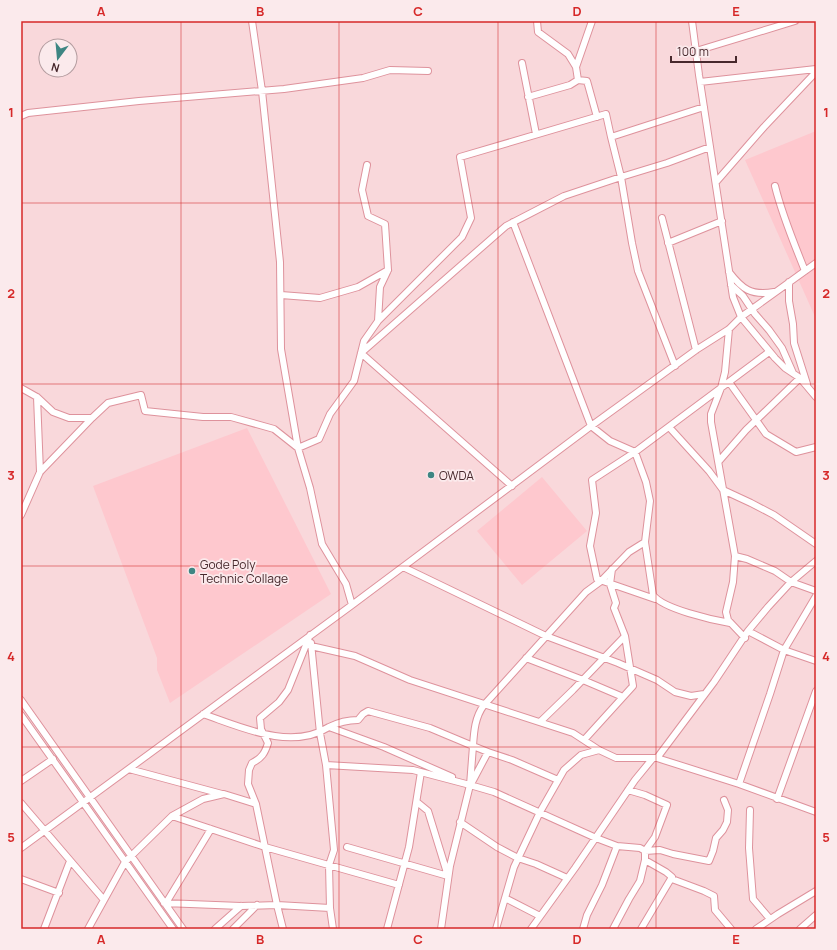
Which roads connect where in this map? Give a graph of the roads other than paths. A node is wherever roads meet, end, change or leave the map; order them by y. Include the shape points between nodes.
1 (252, 21) edge
2 (537, 21) edge
3 (592, 21) edge
4 (692, 21) edge
5 (795, 21) edge
6 (696, 51) junction
7 (522, 63) dead end
8 (576, 67) junction
9 (428, 71) dead end
10 (816, 71) edge
11 (578, 80) junction
12 (700, 82) junction
13 (262, 91) junction
14 (528, 97) junction
15 (704, 108) junction
16 (21, 116) edge
17 (597, 117) junction
18 (536, 134) junction
19 (612, 137) junction
20 (710, 147) junction
21 (367, 165) dead end
22 (621, 177) junction
23 (716, 182) junction
24 (774, 186) dead end
25 (662, 218) dead end
26 (722, 221) junction
27 (514, 222) junction
28 (668, 243) junction
29 (816, 263) edge
30 (388, 270) junction
31 (729, 271) junction
32 (805, 271) junction
33 (789, 282) junction
34 (731, 285) junction
35 (776, 292) junction
36 (281, 295) junction
37 (752, 309) junction
38 (741, 317) junction
39 (378, 321) junction
40 (729, 329) junction
41 (696, 350) junction
42 (769, 352) junction
43 (361, 353) junction
44 (675, 366) junction
45 (794, 374) junction
46 (800, 378) junction
47 (729, 382) junction
48 (807, 385) junction
49 (21, 388) edge
50 (721, 388) junction
51 (37, 397) junction
52 (816, 397) edge
53 (92, 418) junction
54 (756, 420) junction
55 (591, 426) junction
56 (669, 427) junction
57 (816, 447) edge
58 (298, 448) junction
59 (635, 452) junction
60 (719, 461) junction
61 (40, 472) junction
62 (512, 486) junction
63 (723, 490) junction
64 (21, 515) edge
65 (645, 542) junction
66 (816, 544) edge
67 (735, 556) junction
68 (816, 561) edge
69 (403, 567) junction
70 (612, 569) junction
71 (601, 581) junction
72 (791, 582) junction
73 (610, 584) junction
74 (816, 591) edge
75 (816, 596) edge
76 (655, 599) junction
77 (352, 605) junction
78 (730, 623) junction
79 (746, 634) junction
80 (310, 635) junction
81 (546, 636) junction
82 (625, 636) junction
83 (311, 646) junction
84 (784, 650) junction
85 (526, 658) junction
86 (604, 658) junction
87 (816, 661) edge
88 (629, 668) junction
89 (583, 680) junction
90 (816, 692) edge
91 (704, 694) junction
92 (623, 698) junction
93 (21, 700) edge
94 (484, 705) junction
95 (203, 714) junction
96 (22, 719) edge
97 (540, 722) junction
98 (329, 727) junction
99 (320, 733) junction
100 (265, 735) junction
101 (584, 740) junction
102 (472, 746) junction
103 (599, 750) junction
104 (488, 752) junction
105 (655, 758) junction
106 (53, 759) junction
107 (326, 765) junction
108 (129, 769) junction
109 (421, 772) junction
110 (558, 780) junction
111 (21, 781) edge
112 (739, 784) junction
113 (470, 785) junction
114 (628, 790) junction
115 (224, 794) junction
116 (90, 798) junction
117 (777, 798) junction
118 (724, 800) dead end
119 (84, 802) junction
120 (417, 802) junction
121 (21, 803) edge
122 (256, 804) junction
123 (750, 810) dead end
124 (540, 812) junction
125 (816, 812) edge
126 (172, 816) junction
127 (460, 822) junction
128 (211, 829) junction
129 (45, 831) junction
130 (596, 838) junction
131 (618, 846) junction
132 (265, 847) junction
133 (347, 847) dead end
134 (21, 848) edge
135 (645, 851) junction
136 (132, 856) junction
137 (518, 858) junction
138 (645, 860) junction
139 (70, 861) junction
140 (125, 862) junction
141 (405, 864) junction
142 (329, 865) junction
143 (448, 876) junction
144 (567, 878) junction
145 (672, 879) junction
146 (22, 881) edge
147 (399, 885) junction
148 (816, 891) edge
149 (59, 893) junction
150 (505, 898) junction
151 (104, 900) junction
152 (165, 903) junction
153 (257, 905) junction
154 (277, 905) junction
155 (241, 906) junction
156 (330, 908) junction
157 (816, 915) edge
158 (540, 916) junction
159 (770, 919) junction
160 (44, 929) edge
161 (88, 929) edge
162 (173, 929) edge
163 (183, 929) edge
164 (215, 929) edge
165 (233, 929) edge
166 (283, 929) edge
167 (333, 929) edge
168 (387, 929) edge
169 (441, 929) edge
170 (496, 929) edge
171 (531, 929) edge
172 (582, 929) edge
173 (613, 929) edge
174 (641, 929) edge
175 (731, 929) edge
176 (756, 929) edge
177 (800, 929) edge

1 - 13 street
2 - 8 street via 538,32 568,54
3 - 8 street
4 - 6 street
5 - 6 street
6 - 12 street
7 - 14 street
8 - 11 street
9 - 13 street via 390,70 332,83
10 - 12 street
10 - 23 street
11 - 14 street via 570,85
11 - 17 street via 587,81
12 - 15 street
13 - 16 street via 83,106
13 - 36 street via 280,262
14 - 18 street
15 - 19 street
15 - 20 street
17 - 18 street
17 - 19 street via 606,114
18 - 39 street via 460,157 470,218 462,237
19 - 22 street
20 - 22 street
20 - 23 street
21 - 30 street via 362,190 368,216 385,224
22 - 27 street via 564,196
22 - 44 street via 638,271
23 - 26 street
24 - 32 street via 780,209
25 - 28 street
26 - 28 street
26 - 31 street
27 - 43 street via 506,226
27 - 55 street
28 - 41 street
29 - 32 street
30 - 36 street via 358,287 320,298
30 - 39 street via 380,287
31 - 34 street
31 - 35 street via 739,285 748,290 761,293
32 - 33 street
33 - 35 street
33 - 48 street via 794,343
34 - 37 street
34 - 38 street
35 - 37 street
36 - 58 street via 281,349
37 - 38 street
37 - 45 street via 782,348
38 - 40 street
38 - 42 street
39 - 43 street via 364,341
40 - 41 street
40 - 50 street
41 - 44 street
42 - 45 street
42 - 47 street
43 - 58 street via 354,381 330,414 319,439
43 - 62 street
44 - 55 street
45 - 46 street
46 - 48 street
46 - 54 street
47 - 50 street
47 - 54 street
48 - 52 street
49 - 51 street
50 - 56 street
50 - 60 street via 711,414
51 - 53 street via 53,412 69,418
51 - 61 street
53 - 58 street via 108,404 141,395 145,411 231,417 274,429
53 - 61 street
54 - 57 street via 766,434 796,452
54 - 60 street
55 - 59 street via 610,441
55 - 62 street
56 - 59 street
56 - 63 street
58 - 77 street via 322,544 346,584
59 - 65 street via 650,501
59 - 71 street via 592,480 596,513 590,546 597,579
60 - 63 street
61 - 64 street
62 - 69 street
63 - 66 street via 774,515
63 - 67 street
65 - 70 street via 629,552
65 - 76 street
67 - 72 street via 768,568
67 - 78 street via 733,582 726,612
68 - 72 street
69 - 77 street
69 - 81 street
70 - 71 street
70 - 73 street
71 - 73 street
71 - 81 street via 586,592
72 - 74 street
72 - 79 street
73 - 76 street
73 - 82 street via 616,603 614,608
75 - 84 street
76 - 78 street via 708,619
77 - 80 street
78 - 79 street
79 - 84 street
79 - 91 street
80 - 83 street
80 - 95 street
80 - 100 street via 288,690 279,702 260,718 261,729
81 - 85 street
81 - 86 street
82 - 86 street
82 - 88 street
83 - 94 street via 355,656 410,680
83 - 99 street
84 - 87 street
84 - 112 street
85 - 89 street
85 - 94 street
86 - 88 street
86 - 89 street
88 - 91 street via 657,680 675,692 690,696
88 - 92 street via 632,686
89 - 92 street
89 - 97 street
90 - 117 street
91 - 105 street
92 - 101 street
93 - 116 street
94 - 97 street
94 - 102 street via 478,713
95 - 100 street
95 - 108 street
96 - 106 street
97 - 101 street
98 - 99 street
98 - 102 street via 339,721 358,720 368,711 430,728
98 - 113 street via 384,746
99 - 100 street via 290,738
99 - 107 street
100 - 122 street via 268,742 265,752 260,759 252,763 249,770 248,784
101 - 103 street
102 - 104 street
102 - 113 street
103 - 105 street via 616,758
103 - 110 street via 581,755 564,770
104 - 110 street
104 - 113 street
105 - 112 street
105 - 114 street
106 - 111 street
106 - 119 street
107 - 109 street
107 - 142 street via 334,850
108 - 115 street
108 - 116 street
109 - 113 street
109 - 120 street
110 - 124 street
112 - 117 street
113 - 124 street via 494,792
113 - 127 street
114 - 130 street
114 - 135 street via 667,805 655,838
115 - 122 street
115 - 126 street via 203,799
116 - 119 street
116 - 136 street
117 - 125 street
118 - 135 street via 728,810 727,822 716,838 708,861 660,850
119 - 129 street
119 - 140 street
120 - 141 street
120 - 143 street via 428,811
121 - 129 street
122 - 132 street
123 - 159 street via 748,848 753,899
124 - 130 street
124 - 137 street
126 - 128 street
126 - 136 street
127 - 137 street via 497,848
127 - 143 street
128 - 132 street
128 - 152 street
129 - 134 street
129 - 139 street
130 - 131 street
130 - 144 street
131 - 135 street via 640,848
131 - 172 street
132 - 142 street
132 - 154 street
133 - 141 street
135 - 138 street
136 - 140 street
136 - 152 street
137 - 144 street
137 - 150 street
138 - 145 street via 666,872
138 - 173 street via 640,881
139 - 149 street
139 - 151 street
140 - 151 street
140 - 162 street
141 - 143 street
141 - 147 street
142 - 147 street
142 - 156 street
143 - 169 street
144 - 158 street
145 - 174 street
145 - 175 street via 714,896 715,910
146 - 149 street
147 - 168 street
148 - 159 street
149 - 160 street
150 - 158 street
150 - 170 street
151 - 161 street
152 - 155 street
152 - 163 street
153 - 154 street
153 - 155 street
153 - 165 street
154 - 156 street
154 - 166 street
155 - 164 street
156 - 167 street
157 - 177 street
158 - 171 street
159 - 176 street

